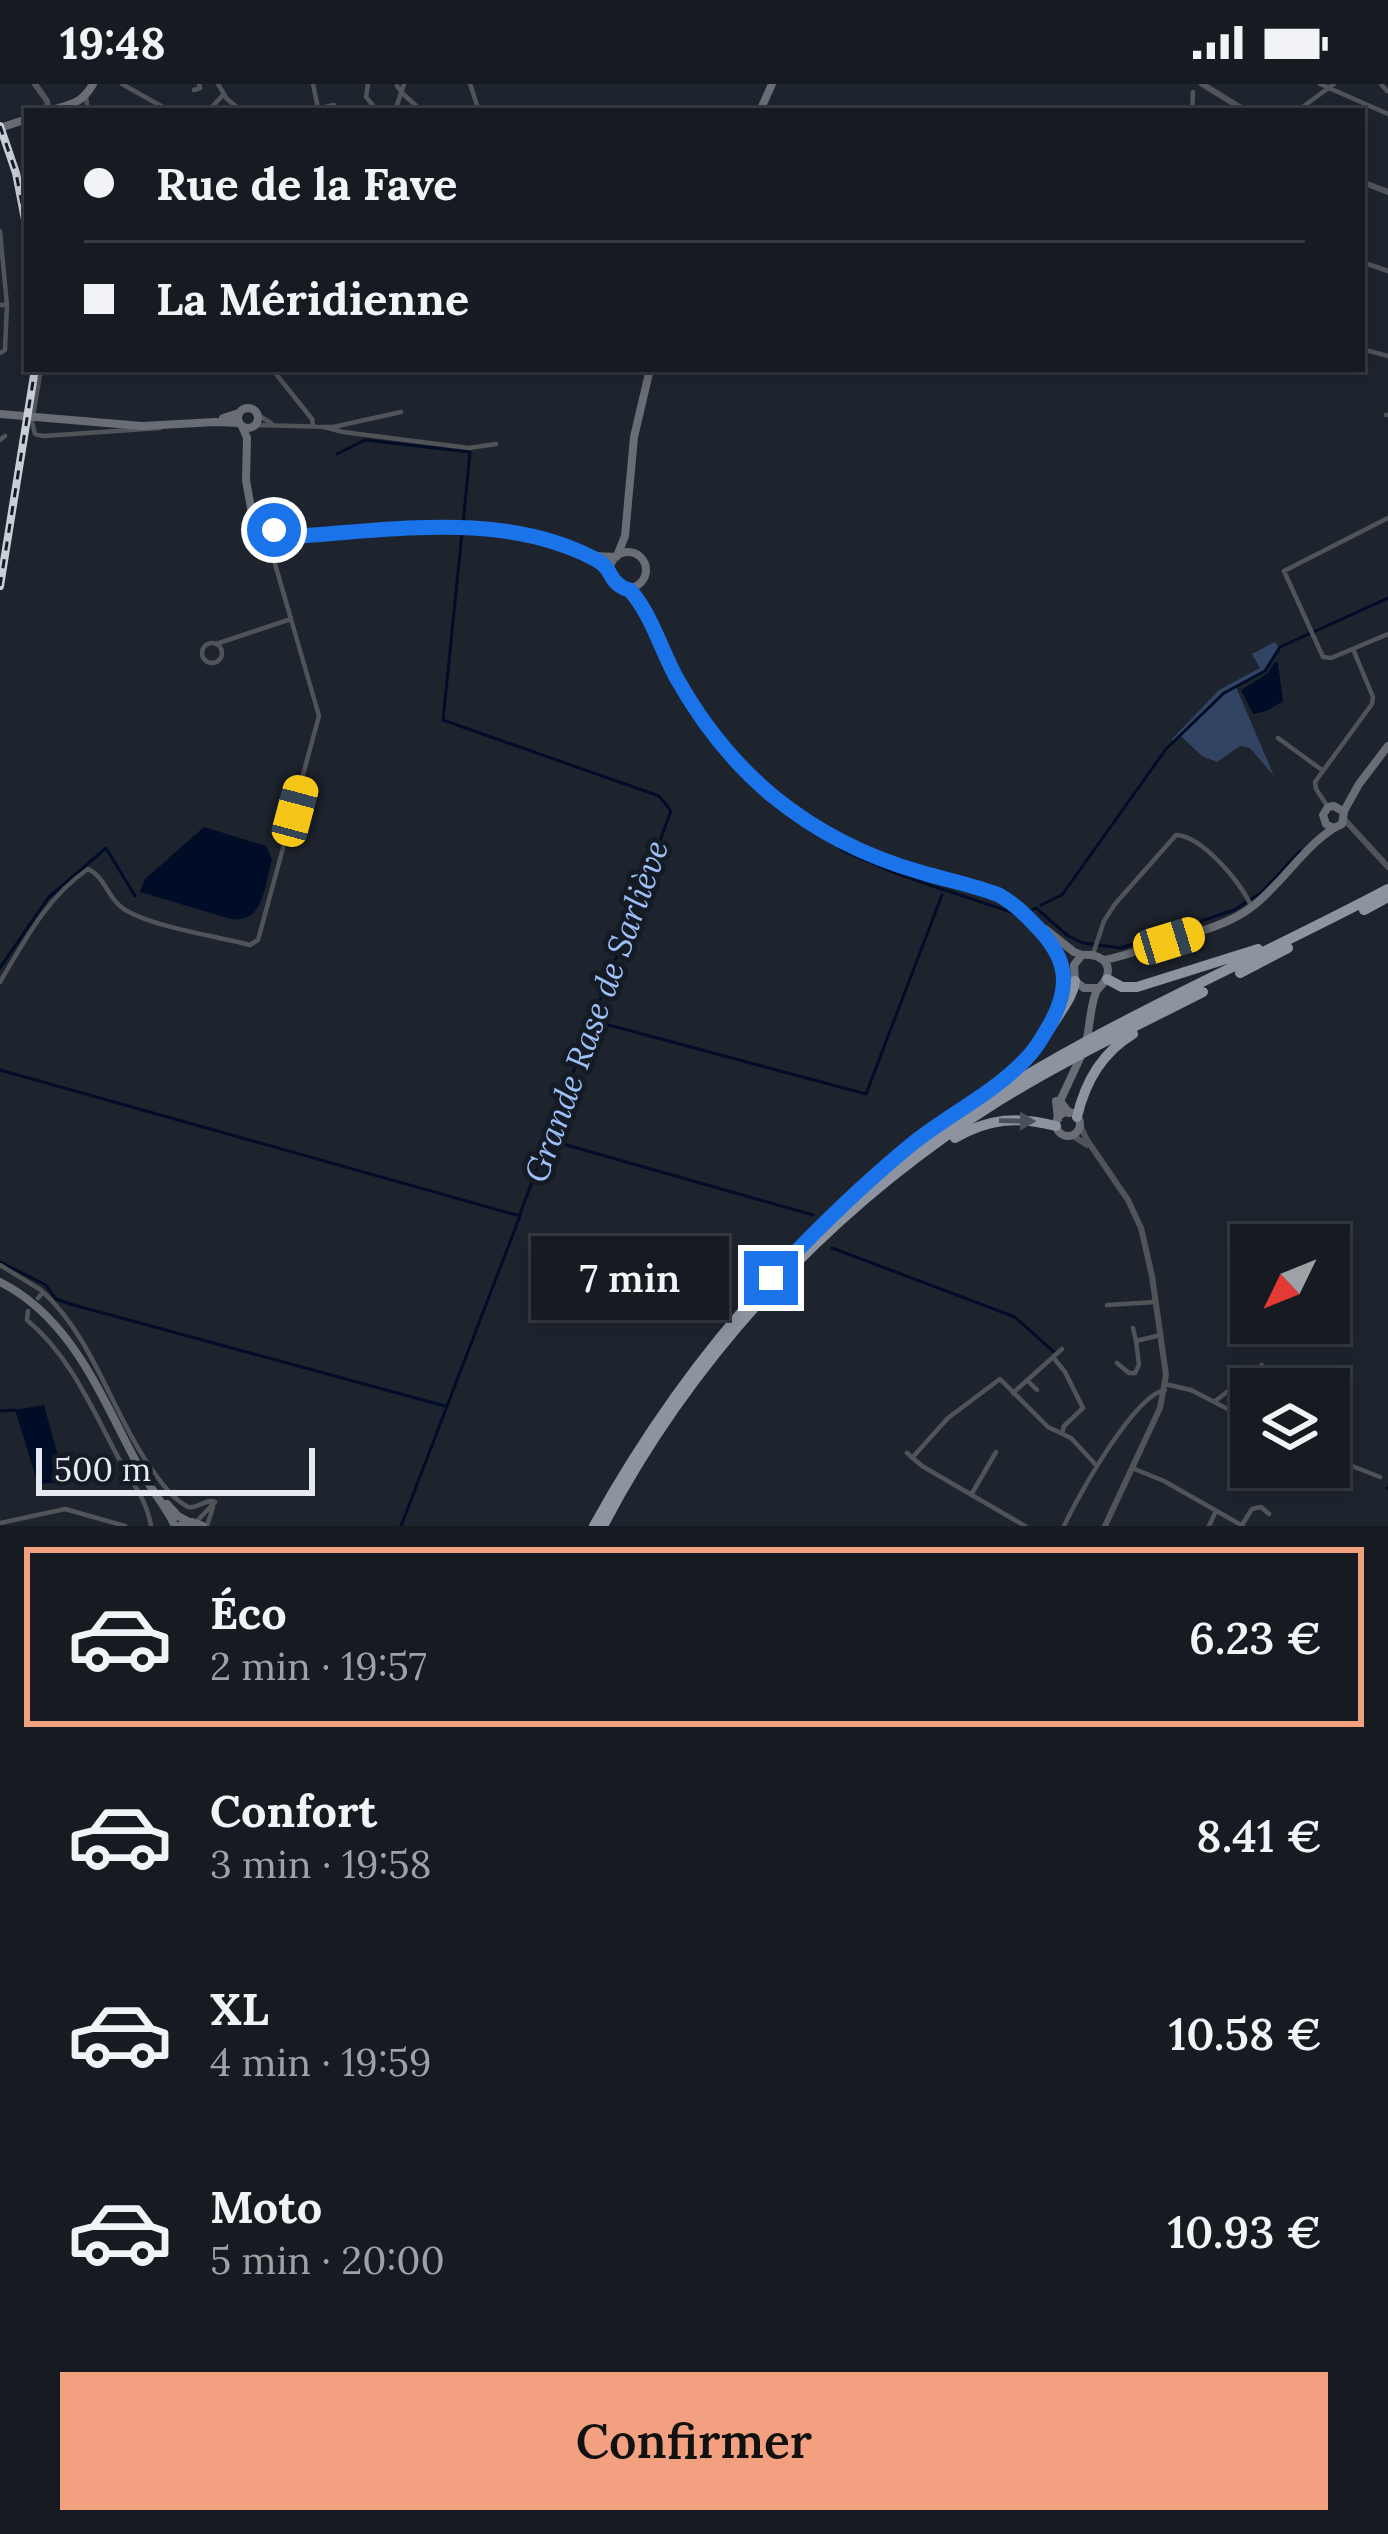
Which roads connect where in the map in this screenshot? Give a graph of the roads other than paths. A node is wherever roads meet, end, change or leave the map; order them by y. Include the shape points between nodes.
1 (35, 84) edge
2 (122, 84) edge
3 (218, 84) edge
4 (313, 84) edge
5 (1203, 84) edge
6 (1320, 84) edge
7 (1381, 84) edge
8 (401, 85) edge
9 (1331, 86) edge
10 (90, 90) edge
11 (1387, 91) edge
12 (1193, 92) dead end
13 (402, 93) junction
14 (224, 94) junction
15 (334, 105) dead end
16 (53, 108) edge
17 (58, 108) edge
18 (165, 108) edge
19 (211, 108) edge
20 (239, 108) edge
21 (318, 108) edge
22 (396, 108) edge
23 (419, 108) edge
24 (1192, 108) edge
25 (1241, 108) edge
26 (1301, 108) edge
27 (1388, 114) edge
28 (0, 231) edge
29 (3, 305) edge
30 (0, 353) edge
31 (40, 372) edge
32 (274, 372) edge
33 (649, 372) edge
34 (400, 412) dead end
35 (0, 414) edge
36 (195, 420) junction
37 (248, 422) junction
38 (312, 422) junction
39 (114, 423) junction
40 (162, 426) junction
41 (324, 427) junction
42 (496, 444) dead end
43 (251, 506) junction
44 (628, 506) junction
45 (1388, 518) edge
46 (265, 526) junction
47 (255, 531) junction
48 (272, 542) junction
49 (556, 544) junction
50 (636, 554) junction
51 (616, 557) junction
52 (610, 571) junction
53 (640, 582) junction
54 (624, 587) junction
55 (291, 619) junction
56 (1388, 634) edge
57 (238, 637) junction
58 (656, 638) junction
59 (216, 644) junction
60 (1353, 649) junction
61 (222, 652) junction
62 (1278, 738) dead end
63 (1388, 746) edge
64 (1323, 770) junction
65 (1336, 817) junction
66 (1388, 867) edge
67 (1388, 893) edge
68 (1250, 902) junction
69 (1013, 903) junction
70 (1360, 904) junction
71 (1052, 935) junction
72 (1092, 950) junction
73 (1126, 956) junction
74 (1104, 960) junction
75 (1074, 965) junction
76 (1104, 979) junction
77 (0, 982) edge
78 (1080, 985) junction
79 (1192, 998) junction
80 (1092, 1044) junction
81 (1034, 1052) junction
82 (1075, 1118) junction
83 (1057, 1123) junction
84 (1072, 1136) junction
85 (1095, 1151) junction
86 (858, 1199) junction
87 (0, 1265) edge
88 (0, 1282) edge
89 (1156, 1302) junction
90 (1107, 1305) dead end
91 (28, 1311) dead end
92 (1133, 1328) dead end
93 (1161, 1335) junction
94 (1136, 1340) junction
95 (1062, 1348) dead end
96 (1053, 1357) junction
97 (1117, 1363) dead end
98 (1262, 1365) dead end
99 (1028, 1381) junction
100 (1165, 1387) junction
101 (1037, 1390) dead end
102 (1013, 1393) junction
103 (1214, 1402) junction
104 (1230, 1410) edge
105 (1062, 1434) junction
106 (126, 1443) junction
107 (996, 1452) dead end
108 (629, 1464) junction
109 (1096, 1465) junction
110 (1350, 1465) edge
111 (1132, 1468) junction
112 (1380, 1477) dead end
113 (971, 1495) junction
114 (215, 1502) junction
115 (1216, 1511) junction
116 (1269, 1514) dead end
117 (0, 1523) edge
118 (9, 1524) edge
119 (189, 1525) edge
120 (125, 1526) edge
121 (151, 1526) edge
122 (584, 1526) edge
123 (602, 1526) edge
124 (1025, 1526) edge
125 (1064, 1526) edge
126 (1105, 1526) edge
127 (1209, 1526) edge
128 (1242, 1526) edge

1 - 16 street
2 - 18 street
3 - 14 street
4 - 21 street
5 - 25 street
6 - 9 street
7 - 11 street
8 - 13 street
9 - 26 street
9 - 27 street
10 - 17 main road
12 - 24 street
13 - 22 street
13 - 23 street
14 - 19 street
14 - 20 street
15 - 21 street
28 - 29 street
29 - 30 street
31 - 40 street via 35,434
32 - 38 street
33 - 44 main road
34 - 41 street
35 - 39 main road
36 - 37 main road
36 - 39 main road
36 - 40 street
37 - 38 street
37 - 40 main road
37 - 43 main road
38 - 41 street
39 - 40 main road
41 - 42 street via 469,448
43 - 46 main road
43 - 47 main road
44 - 50 main road
44 - 51 main road
45 - 60 street via 1284,571 1320,653
46 - 47 main road
46 - 48 main road
47 - 48 main road via 255,543
48 - 49 main road via 457,527
48 - 55 street
49 - 51 main road
49 - 52 main road
50 - 51 main road
50 - 53 main road via 646,567
51 - 52 main road
52 - 54 main road
53 - 54 main road
53 - 58 main road
54 - 58 main road
55 - 57 street
55 - 77 street via 320,716 255,943 138,916 114,902 88,869 34,925
56 - 60 street
57 - 59 street
57 - 61 street
58 - 69 main road via 717,739 793,811 879,858
59 - 61 street
59 - 61 street via 205,646 204,659 216,662
60 - 64 street via 1372,704
62 - 64 street
63 - 65 main road
64 - 65 street via 1316,789
65 - 66 street
65 - 68 main road
67 - 70 highway
67 - 79 highway
68 - 72 street via 1230,872 1176,835 1115,904
68 - 73 main road via 1225,922
69 - 71 main road
69 - 81 highway via 1054,946 1064,975 1061,1001
70 - 76 highway via 1250,952 1137,987
70 - 80 highway
71 - 72 main road
71 - 75 main road
72 - 74 main road
72 - 75 main road
73 - 74 main road
73 - 76 main road
74 - 76 main road
75 - 78 main road
76 - 78 main road
76 - 82 main road via 1062,1095
78 - 81 highway
78 - 83 main road via 1088,1024 1058,1094
79 - 80 highway
79 - 82 highway via 1113,1048
80 - 86 highway
81 - 86 highway via 914,1142
82 - 83 main road
82 - 84 main road
82 - 85 street
83 - 84 main road
86 -> 83 highway via 970,1130 1009,1119
84 - 85 street
85 - 89 street via 1141,1228
86 - 108 highway via 741,1311
86 - 123 highway via 693,1383
87 - 114 street via 58,1307 164,1486 188,1507
88 - 106 main road via 55,1323
89 - 90 street
89 - 93 street
91 - 121 street via 27,1321 56,1349 144,1498
92 - 94 street
93 - 94 street
93 - 100 street
94 - 97 street via 1138,1371
95 - 96 street
96 - 99 street
96 - 105 street via 1083,1408
98 - 103 street
99 - 101 street
99 - 102 street
100 - 103 street
100 - 109 street
100 - 111 street
102 - 105 street
102 - 113 street via 1000,1379 909,1456
103 - 104 street
105 - 109 street
106 - 119 main road
106 - 119 main road via 174,1518
107 - 113 street
108 - 122 highway
108 - 123 highway
109 - 125 street
110 - 112 street
111 - 115 street
111 - 126 street
113 - 124 street
114 - 119 street
114 - 119 street
115 - 127 street
115 - 128 street
116 - 128 street via 1252,1509
117 - 118 street
118 - 120 street via 65,1509

